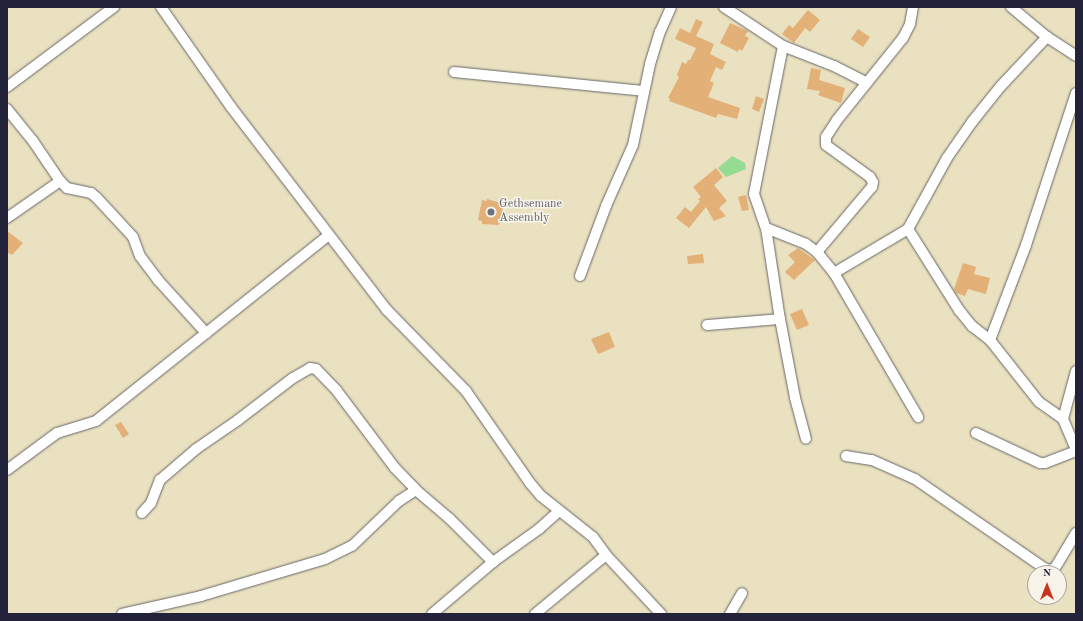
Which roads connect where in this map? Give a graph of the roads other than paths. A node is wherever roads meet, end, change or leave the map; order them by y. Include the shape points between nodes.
1 (114, 7) edge
2 (161, 7) edge
3 (671, 7) edge
4 (724, 7) edge
5 (913, 7) edge
6 (1011, 7) edge
7 (1047, 37) junction
8 (783, 46) junction
9 (1076, 56) edge
10 (454, 72) dead end
11 (867, 82) junction
12 (7, 88) edge
13 (643, 90) junction
14 (1076, 93) edge
15 (7, 109) edge
16 (60, 181) junction
17 (7, 218) edge
18 (766, 228) junction
19 (908, 229) junction
20 (328, 236) junction
21 (817, 252) junction
22 (834, 273) junction
23 (580, 276) dead end
24 (780, 319) junction
25 (707, 325) dead end
26 (206, 333) junction
27 (990, 340) junction
28 (1076, 371) edge
29 (918, 417) dead end
30 (1063, 419) junction
31 (976, 433) dead end
32 (806, 439) dead end
33 (1076, 450) edge
34 (846, 456) dead end
35 (7, 470) edge
36 (416, 490) junction
37 (559, 511) junction
38 (142, 513) dead end
39 (1076, 533) edge
40 (606, 555) junction
41 (493, 562) junction
42 (742, 593) dead end
43 (122, 614) edge
44 (432, 614) edge
45 (535, 614) edge
46 (661, 614) edge
47 (730, 614) edge

1 - 12 street
2 - 20 street via 231,107
3 - 13 street via 660,32
4 - 8 street
5 - 11 street via 910,24 903,38
6 - 7 street
7 - 9 street
7 - 19 street via 1000,87 972,122 948,158
8 - 11 street
8 - 18 street via 754,189
10 - 13 street
11 - 21 street via 837,120 825,142 870,177 872,187
13 - 23 street via 633,145 606,206
14 - 27 street via 1026,245
15 - 16 street
16 - 17 street
16 - 26 street via 67,188 96,197 133,237 140,256 158,280
18 - 21 street via 795,239
18 - 24 street
19 - 22 street
19 - 27 street via 959,310 972,326
20 - 26 street
20 - 37 street via 387,310 466,391 530,483
21 - 22 street
22 - 29 street
24 - 25 street
24 - 32 street via 793,390
26 - 35 street via 96,421 57,433
27 - 30 street via 1039,402
28 - 30 street
30 - 33 street
31 - 33 street via 1040,463
34 - 39 street via 872,460 915,479 1049,570 1055,568
36 - 38 street via 395,468 322,373 310,368 196,449 167,473 160,480 151,503
36 - 41 street via 450,519
36 - 43 street via 399,501 352,546 325,559 201,596
37 - 40 street via 593,537
37 - 41 street
40 - 45 street
40 - 46 street
41 - 44 street
42 - 47 street

